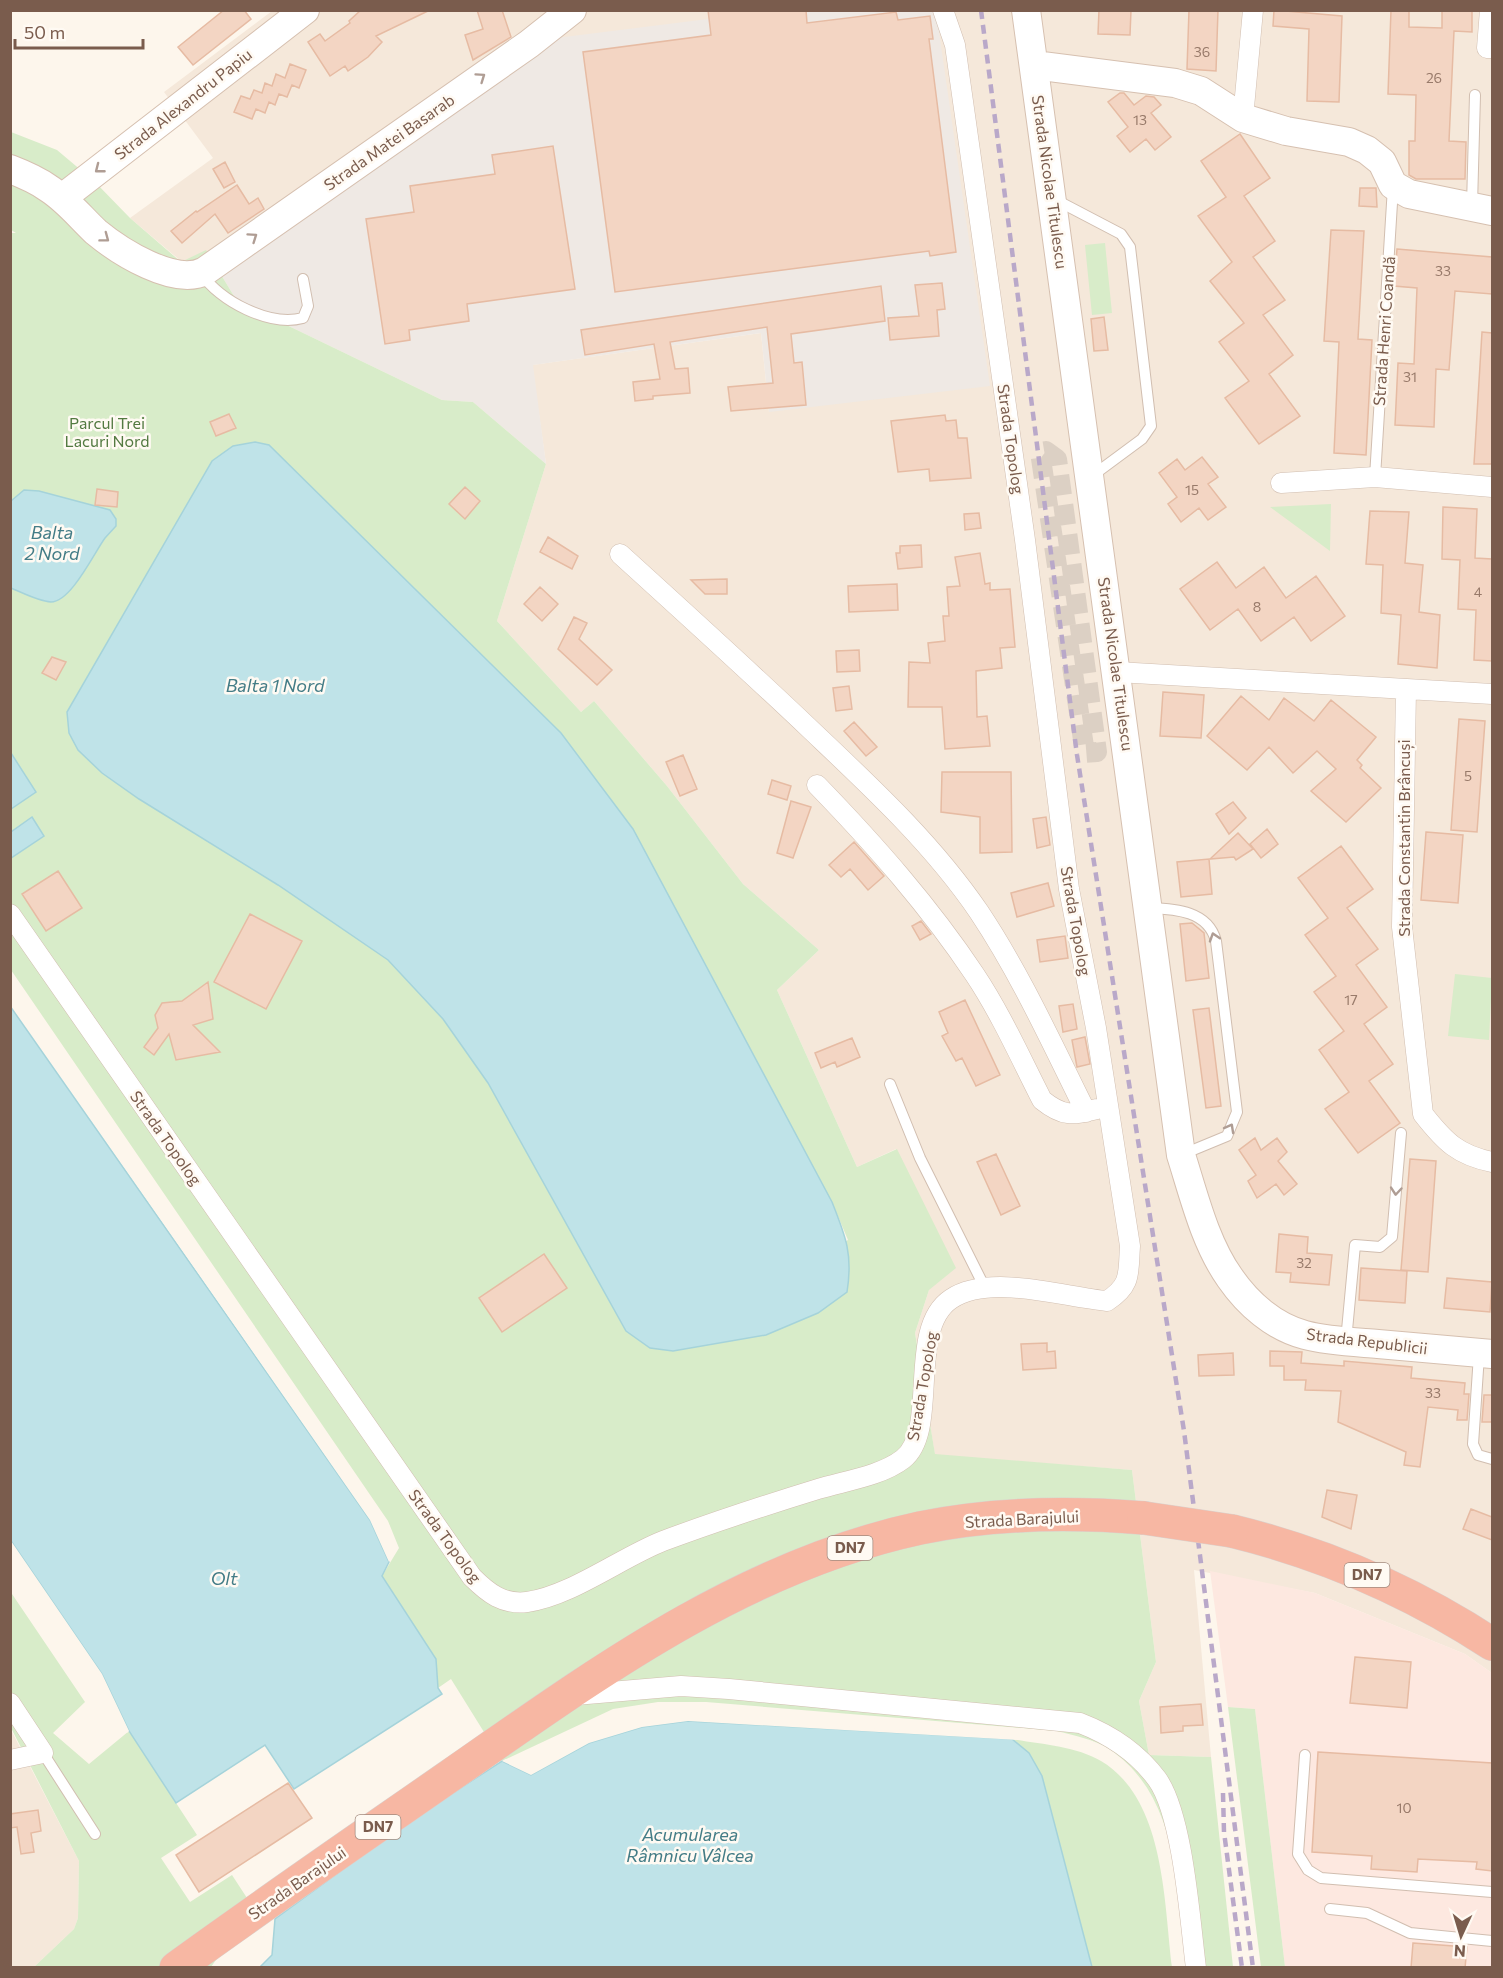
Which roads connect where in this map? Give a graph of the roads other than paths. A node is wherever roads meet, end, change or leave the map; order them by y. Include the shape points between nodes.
1 (305, 10) edge
2 (572, 10) edge
3 (943, 10) edge
4 (1026, 10) edge
5 (1252, 10) edge
6 (1490, 10) edge
7 (1492, 48) edge
8 (1034, 65) junction
9 (1475, 95) dead end
10 (1244, 118) junction
11 (10, 169) edge
12 (1393, 185) junction
13 (62, 198) junction
14 (1053, 199) junction
15 (1482, 209) edge
16 (202, 272) junction
17 (303, 279) dead end
18 (1090, 477) junction
19 (1375, 477) junction
20 (1281, 483) dead end
21 (1492, 487) edge
22 (620, 554) dead end
23 (1117, 672) junction
24 (1406, 688) junction
25 (1492, 694) edge
26 (818, 785) dead end
27 (1149, 908) junction
28 (10, 914) edge
29 (890, 1084) dead end
30 (1109, 1107) junction
31 (1086, 1112) junction
32 (1401, 1132) dead end
33 (1181, 1155) junction
34 (1492, 1162) edge
35 (984, 1286) junction
36 (1249, 1303) joint
37 (1346, 1341) junction
38 (1486, 1354) edge
39 (1492, 1460) edge
40 (1492, 1644) edge
41 (565, 1696) junction
42 (10, 1703) edge
43 (44, 1753) junction
44 (1305, 1755) dead end
45 (10, 1760) edge
46 (95, 1834) dead end
47 (1492, 1892) edge
48 (1330, 1909) dead end
49 (1492, 1941) edge
50 (176, 1968) edge
51 (1196, 1968) edge

1 -> 13 main road, Strada Alexandru Papiu
16 -> 2 main road, Strada Matei Basarab
3 - 30 street, Strada Topolog via 955,45 1025,540 1069,889
4 - 8 main road, Strada Nicolae Titulescu
5 - 10 street
6 - 7 street via 1487,48
8 - 10 main road via 1175,83 1201,92
8 - 14 main road, Strada Nicolae Titulescu
9 - 15 lane
10 - 12 main road via 1367,150 1382,162
11 - 13 main road
12 - 15 main road via 1409,194
12 - 19 lane, Strada Henri Coandă
13 -> 16 main road via 98,233 131,255 173,274 187,277
14 - 18 main road, Strada Nicolae Titulescu
14 - 18 lane via 1121,234 1130,247 1151,426 1143,439
16 - 17 lane via 216,290 243,309 291,321 303,318 308,306
18 - 23 main road, Strada Nicolae Titulescu
19 - 20 street
19 - 21 street
22 - 31 street via 886,800 936,857 978,911 1021,982
23 - 24 street
23 - 27 main road, Strada Nicolae Titulescu
24 - 25 street
24 - 34 street, Strada Constantin Brâncuși via 1401,927 1423,1114 1441,1136 1469,1157
26 - 31 street via 885,856 934,916 976,978 1042,1100 1056,1112
27 - 33 main road, Strada Nicolae Titulescu
33 -> 27 lane via 1227,1136 1237,1112 1216,941 1208,923 1192,914
28 - 35 street, Strada Topolog via 467,1571 502,1601 527,1602 560,1591 661,1542 883,1469 904,1458 915,1441 928,1335 951,1299
29 - 35 lane via 920,1158
30 - 31 street
30 - 35 street, Strada Topolog via 1130,1246 1127,1281 1121,1292 1107,1301
32 -> 37 lane via 1392,1237 1380,1247 1355,1245
33 - 36 main road, Strada Nicolae Titulescu via 1213,1248
36 - 37 main road, Strada Republicii via 1289,1329
37 - 38 main road, Strada Republicii
38 - 39 lane via 1473,1444 1478,1455
40 - 41 highway, Strada Barajului / DN7, bridge via 1412,1596 1355,1569 1311,1552 1232,1531 1144,1518 1002,1517 920,1528 806,1563 674,1627
41 - 50 highway, Strada Barajului / DN7
41 - 51 street, Strada Barajului via 681,1686 729,1689 1080,1723 1107,1733 1133,1752 1158,1780 1167,1802 1178,1834
42 - 43 street
43 - 45 street
43 - 46 lane
44 - 47 lane via 1298,1854 1308,1870 1321,1878
48 - 49 lane via 1367,1913 1410,1933

